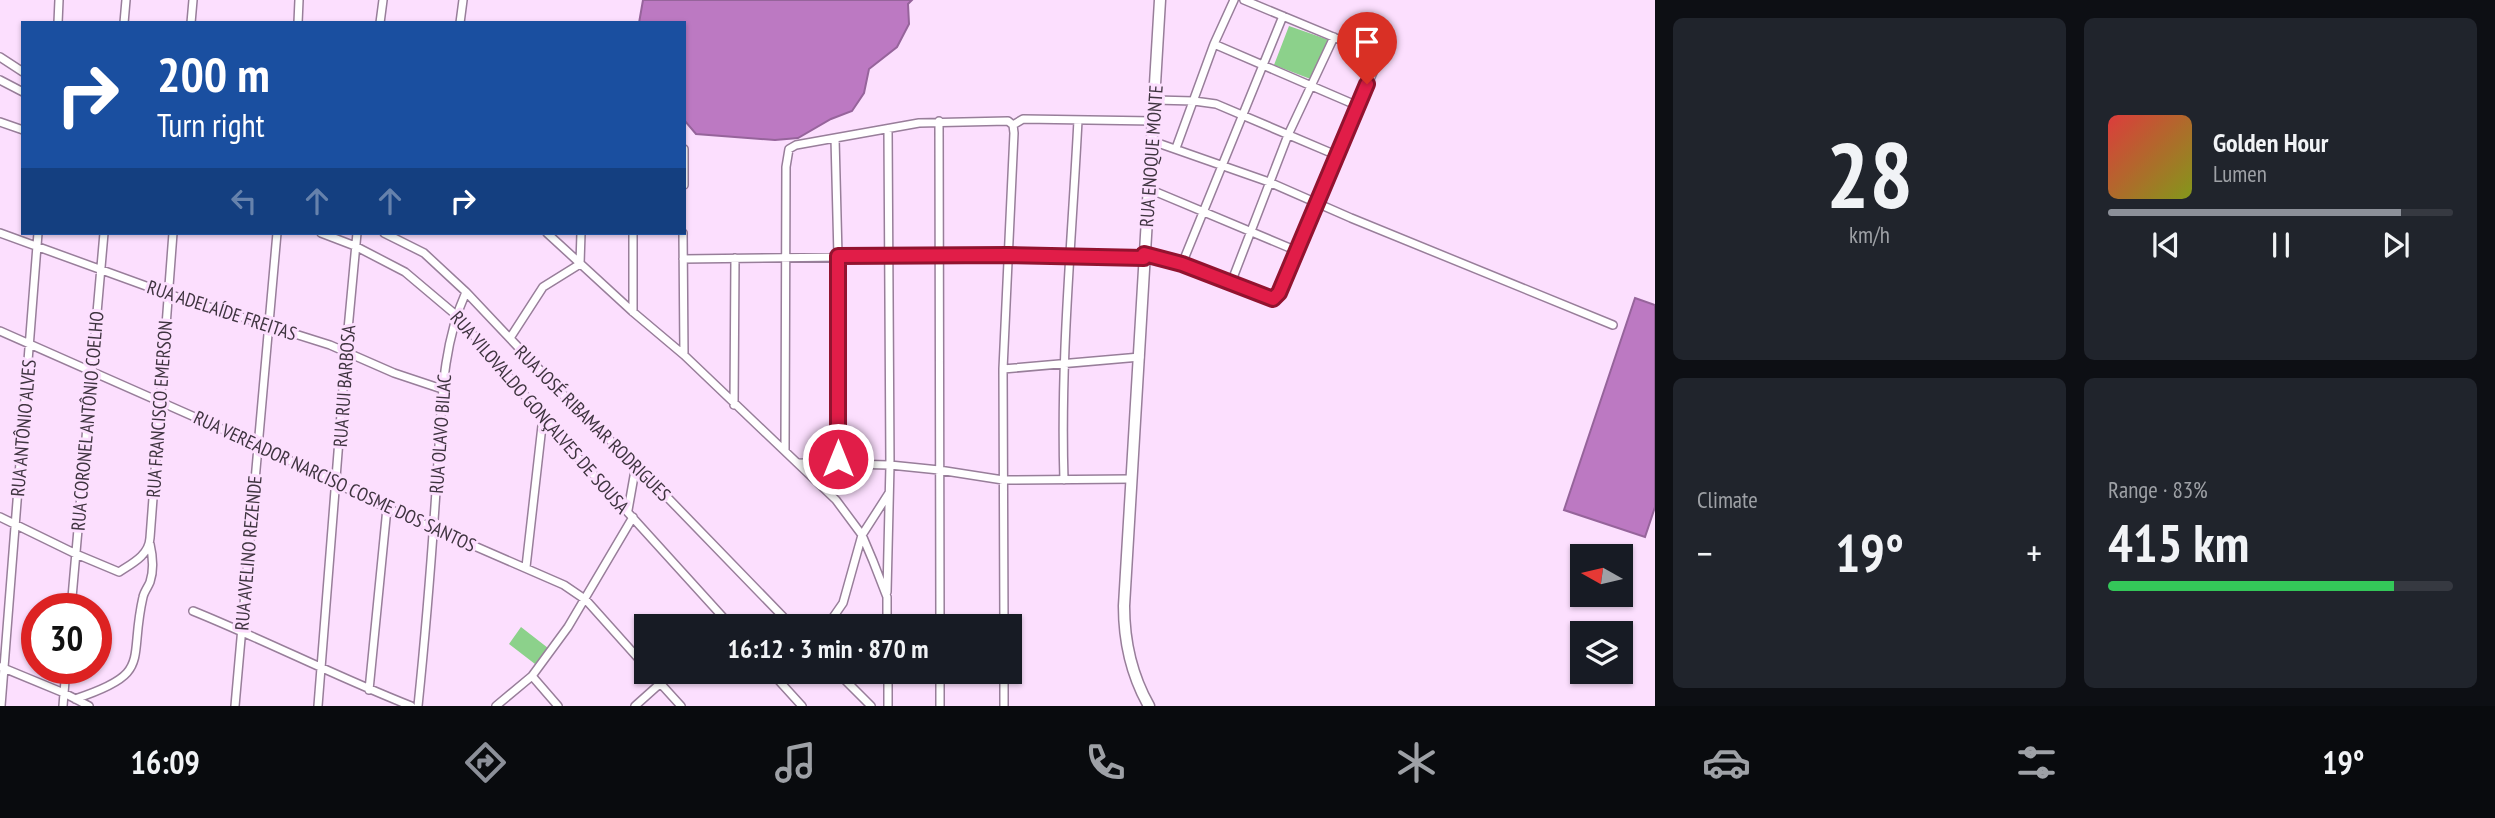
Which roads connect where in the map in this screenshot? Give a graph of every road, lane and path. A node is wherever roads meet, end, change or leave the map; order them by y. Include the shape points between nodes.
1 (59, 0) edge
2 (126, 0) edge
3 (193, 0) edge
4 (299, 0) edge
5 (383, 0) edge
6 (463, 0) edge
7 (1160, 0) edge
8 (1234, 0) edge
9 (1244, 0) edge
10 (1283, 16) junction
11 (58, 21) edge
12 (124, 21) edge
13 (191, 21) edge
14 (298, 21) edge
15 (380, 21) edge
16 (460, 21) edge
17 (1334, 37) junction
18 (1214, 44) junction
19 (0, 57) edge
20 (1262, 64) junction
21 (21, 71) edge
22 (0, 80) edge
23 (1312, 85) junction
24 (21, 91) edge
25 (1155, 100) junction
26 (1194, 101) junction
27 (1357, 106) junction
28 (1241, 115) junction
29 (1078, 120) junction
30 (939, 121) junction
31 (1154, 121) junction
32 (0, 122) edge
33 (1013, 125) junction
34 (21, 129) edge
35 (888, 129) junction
36 (1288, 135) junction
37 (835, 138) junction
38 (1152, 141) junction
39 (1176, 148) junction
40 (1336, 155) junction
41 (1220, 166) junction
42 (1269, 182) junction
43 (1149, 189) junction
44 (1318, 203) junction
45 (1201, 212) junction
46 (0, 233) edge
47 (1249, 233) junction
48 (38, 235) edge
49 (104, 235) edge
50 (173, 235) edge
51 (277, 235) edge
52 (326, 235) edge
53 (357, 235) edge
54 (388, 235) edge
55 (549, 235) edge
56 (581, 235) edge
57 (633, 235) edge
58 (683, 235) edge
59 (37, 246) junction
60 (355, 246) junction
61 (1297, 251) junction
62 (939, 255) junction
63 (1008, 255) junction
64 (838, 256) junction
65 (888, 256) junction
66 (1072, 256) junction
67 (1144, 256) junction
68 (786, 257) junction
69 (735, 258) junction
70 (683, 259) junction
71 (580, 264) junction
72 (1182, 264) junction
73 (100, 268) junction
74 (1231, 283) junction
75 (466, 292) junction
76 (168, 294) junction
77 (633, 312) junction
78 (456, 315) junction
79 (271, 326) junction
80 (1613, 326) dead end
81 (0, 331) edge
82 (510, 338) junction
83 (30, 344) junction
84 (345, 351) junction
85 (684, 355) junction
86 (1140, 357) junction
87 (1064, 363) junction
88 (1003, 369) junction
89 (90, 372) junction
90 (442, 389) junction
91 (159, 400) junction
92 (734, 405) junction
93 (543, 418) junction
94 (258, 445) junction
95 (785, 450) junction
96 (799, 463) junction
97 (838, 464) junction
98 (636, 465) junction
99 (890, 465) junction
100 (939, 470) junction
101 (1003, 480) junction
102 (1064, 480) junction
103 (1132, 480) junction
104 (336, 483) junction
105 (889, 493) junction
106 (387, 508) junction
107 (631, 514) junction
108 (0, 517) edge
109 (16, 525) junction
110 (433, 528) junction
111 (862, 535) junction
112 (150, 544) junction
113 (76, 554) junction
114 (526, 567) junction
115 (72, 593) edge
116 (887, 597) junction
117 (586, 600) junction
118 (193, 611) dead end
119 (717, 614) edge
120 (779, 614) edge
121 (835, 614) edge
122 (887, 614) edge
123 (940, 614) edge
124 (1004, 614) edge
125 (240, 630) junction
126 (634, 654) edge
127 (2, 668) edge
128 (321, 668) junction
129 (532, 676) junction
130 (65, 684) edge
131 (659, 684) edge
132 (661, 684) edge
133 (782, 684) edge
134 (848, 684) edge
135 (888, 684) edge
136 (940, 684) edge
137 (1004, 684) edge
138 (369, 690) junction
139 (64, 693) junction
140 (75, 699) junction
141 (1, 706) edge
142 (63, 706) edge
143 (89, 706) edge
144 (235, 706) edge
145 (318, 706) edge
146 (411, 706) edge
147 (418, 706) edge
148 (496, 706) edge
149 (558, 706) edge
150 (635, 706) edge
151 (681, 706) edge
152 (802, 706) edge
153 (871, 706) edge
154 (888, 706) edge
155 (940, 706) edge
156 (1004, 706) edge
157 (1149, 706) edge

1 - 11 street
2 - 12 street
3 - 13 street
4 - 14 street
5 - 15 street
6 - 16 street
7 - 25 main road, RUA ENOQUE MONTE
8 - 18 street
9 - 10 street
10 - 17 street
10 - 20 street
17 - 23 street
17 - 27 street via 1377,58
18 - 20 street
18 - 26 street
19 - 21 street
20 - 23 street
20 - 28 street
22 - 24 street
23 - 27 street
23 - 36 street
25 - 26 street
25 - 31 main road, RUA ENOQUE MONTE
26 - 28 street
26 - 39 street
27 - 40 street
28 - 36 street
28 - 41 street
29 - 31 street
29 - 33 street via 1023,119
29 - 66 street
30 - 33 street via 1005,120
30 - 35 street
30 - 62 street
31 - 38 main road, RUA ENOQUE MONTE
32 - 34 street
33 - 63 street
35 - 37 street
35 - 65 street
36 - 40 street
36 - 42 street
37 - 64 street
37 - 68 street via 789,149
38 - 39 street
38 - 43 main road, RUA ENOQUE MONTE
39 - 41 street
40 - 44 street
41 - 42 street
41 - 45 street
42 - 44 street
42 - 47 street
43 - 45 street
43 - 67 main road, RUA ENOQUE MONTE
44 - 61 street
44 - 80 street
45 - 47 street
45 - 72 street
46 - 59 street, RUA ADELAÍDE FREITAS
47 - 61 street
47 - 74 street
48 - 59 street, RUA ANTÔNIO ALVES
49 - 73 street, RUA CORONEL ANTÔNIO COELHO
50 - 76 street, RUA FRANCISCO EMERSON
51 - 79 street, RUA AVELINO REZENDE
52 - 60 street, RUA VILOVALDO GONÇALVES DE SOUSA
53 - 60 street, RUA RUI BARBOSA
54 - 75 street, RUA JOSÉ RIBAMAR RODRIGUES via 424,253
55 - 71 street
56 - 71 street
57 - 77 street
58 - 70 street
59 - 73 street, RUA ADELAÍDE FREITAS
59 - 83 street, RUA ANTÔNIO ALVES
60 - 78 street, RUA VILOVALDO GONÇALVES DE SOUSA via 405,272
60 - 84 street, RUA RUI BARBOSA
61 - 74 street via 1273,299
62 - 63 street
62 - 65 street
62 - 100 street
63 - 66 street
63 - 88 street
64 - 65 street
64 - 68 street
64 - 97 street
65 - 99 street
66 - 67 street
66 - 87 street
67 - 72 street
67 - 86 main road, RUA ENOQUE MONTE
68 - 69 street
68 - 95 street
69 - 70 street
69 - 92 street
70 - 85 street
71 - 77 street
71 - 82 street via 543,287
72 - 74 street
73 - 76 street, RUA ADELAÍDE FREITAS
73 - 89 street, RUA CORONEL ANTÔNIO COELHO
75 - 78 street, RUA OLAVO BILAC
75 - 82 street, RUA JOSÉ RIBAMAR RODRIGUES
76 - 79 street, RUA ADELAÍDE FREITAS
76 - 91 street, RUA FRANCISCO EMERSON
77 - 85 street
78 - 90 street, RUA OLAVO BILAC
78 - 93 street, RUA VILOVALDO GONÇALVES DE SOUSA
79 - 84 street, RUA ADELAÍDE FREITAS
79 - 94 street, RUA AVELINO REZENDE
81 - 83 street, RUA VEREADOR NARCISO COSME DOS SANTOS
82 - 98 street, RUA JOSÉ RIBAMAR RODRIGUES
83 - 89 street, RUA VEREADOR NARCISO COSME DOS SANTOS
83 - 109 street, RUA ANTÔNIO ALVES
84 - 90 street, RUA ADELAÍDE FREITAS
84 - 104 street, RUA RUI BARBOSA
85 - 92 street
86 - 87 street
86 - 103 main road, RUA ENOQUE MONTE
87 - 88 street
87 - 102 street
88 - 101 street
89 - 91 street, RUA VEREADOR NARCISO COSME DOS SANTOS
89 - 113 street, RUA CORONEL ANTÔNIO COELHO
90 - 110 street, RUA OLAVO BILAC
91 - 94 street, RUA VEREADOR NARCISO COSME DOS SANTOS
91 - 112 street, RUA FRANCISCO EMERSON
92 - 95 street
93 - 107 street, RUA VILOVALDO GONÇALVES DE SOUSA
93 - 114 street
94 - 104 street, RUA VEREADOR NARCISO COSME DOS SANTOS
94 - 125 street, RUA AVELINO REZENDE
95 - 96 street
96 - 97 street
96 - 111 street
97 - 99 street
98 - 107 street
98 - 120 street, RUA JOSÉ RIBAMAR RODRIGUES
99 - 100 street
99 - 105 street
100 - 101 street
100 - 123 street
101 - 102 street
101 - 124 street
102 - 103 street
103 - 157 main road, RUA ENOQUE MONTE via 1124,624 1129,657
104 - 106 street, RUA VEREADOR NARCISO COSME DOS SANTOS
104 - 128 street, RUA RUI BARBOSA
105 - 111 street
105 - 116 street
106 - 110 street, RUA VEREADOR NARCISO COSME DOS SANTOS
106 - 138 street
107 - 117 street
107 - 119 street, RUA VILOVALDO GONÇALVES DE SOUSA
108 - 109 street
109 - 113 street
109 - 127 street, RUA ANTÔNIO ALVES
110 - 114 street, RUA VEREADOR NARCISO COSME DOS SANTOS
110 - 147 street, RUA OLAVO BILAC
111 - 116 street
111 - 121 street via 843,603
112 - 113 street via 120,572
112 - 140 street, RUA FRANCISCO EMERSON via 152,574 143,595 138,649 131,668 115,683
113 - 115 street, RUA CORONEL ANTÔNIO COELHO
114 - 117 street, RUA VEREADOR NARCISO COSME DOS SANTOS
116 - 122 street
117 - 126 street, RUA VEREADOR NARCISO COSME DOS SANTOS
117 - 129 street
118 - 125 street
125 - 128 street
125 - 144 street, RUA AVELINO REZENDE
127 - 139 street
127 - 141 street, RUA ANTÔNIO ALVES
128 - 138 street
128 - 145 street, RUA RUI BARBOSA
129 - 148 street
129 - 149 street
130 - 139 street
131 - 150 street
132 - 151 street
133 - 152 street
134 - 153 street
135 - 154 street
136 - 155 street
137 - 156 street
138 - 146 street
139 - 140 street
139 - 142 street
140 - 143 street

